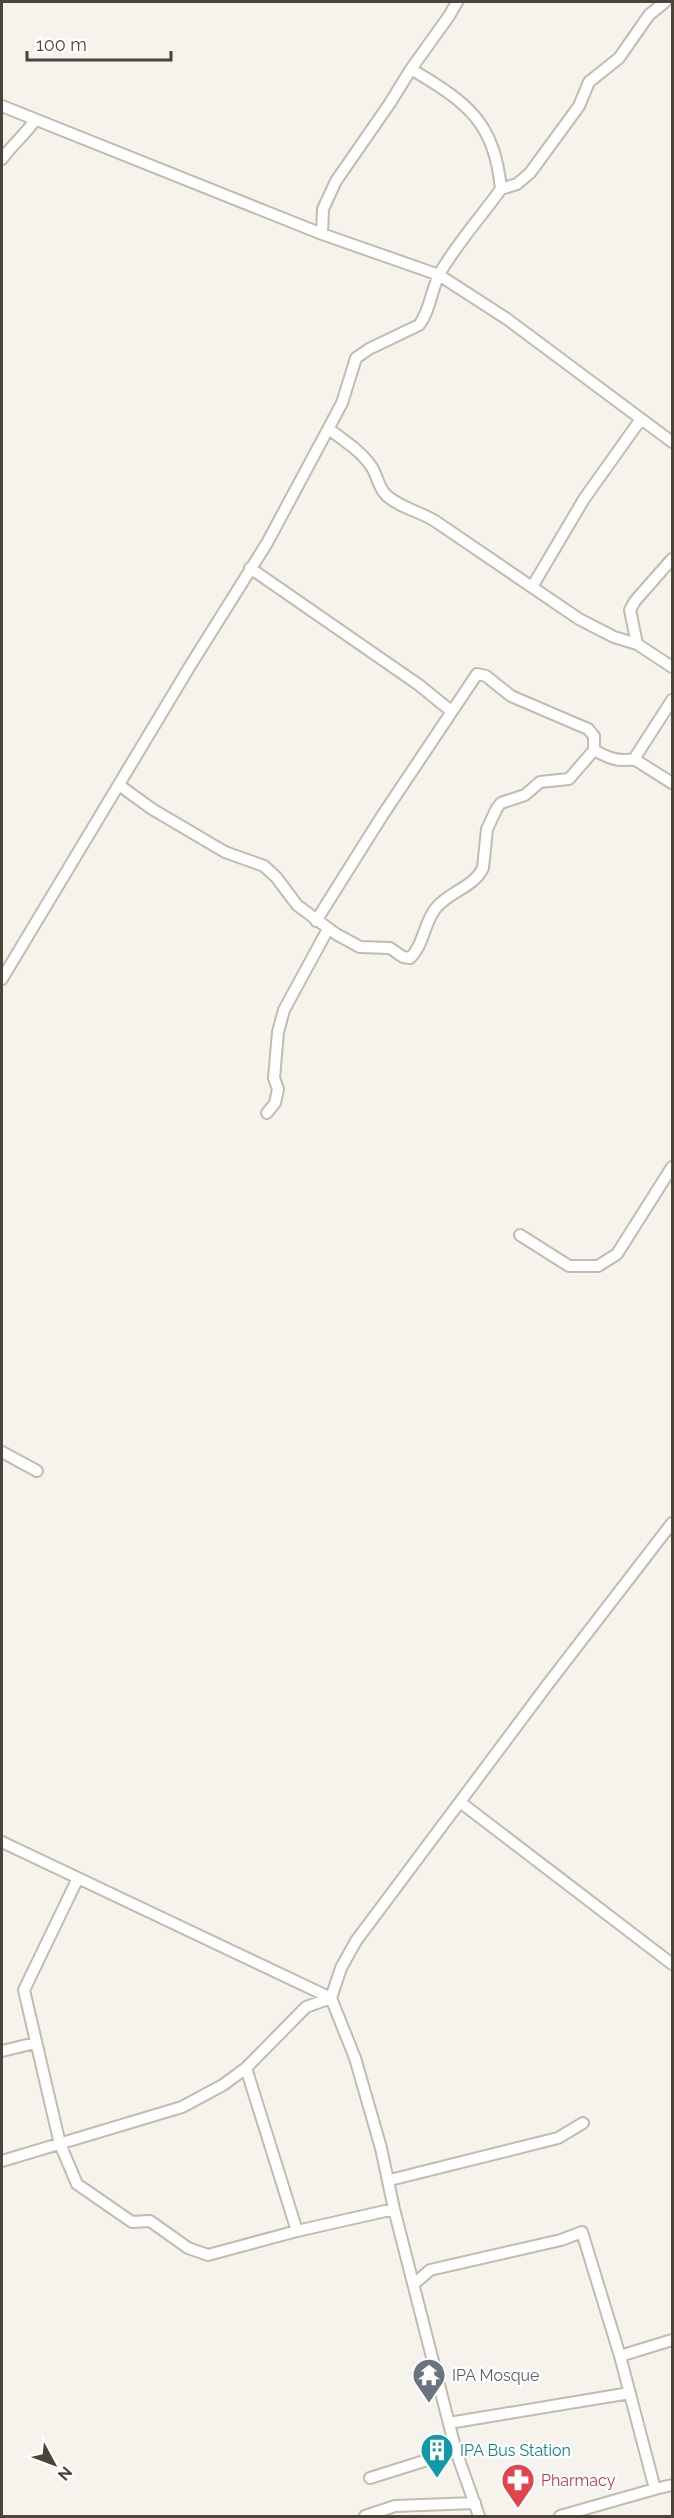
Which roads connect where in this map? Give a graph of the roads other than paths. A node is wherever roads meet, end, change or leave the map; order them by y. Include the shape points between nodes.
1 (456, 2) edge
2 (665, 2) edge
3 (411, 69) junction
4 (2, 106) edge
5 (34, 120) junction
6 (2, 159) edge
7 (501, 189) junction
8 (322, 234) junction
9 (439, 275) junction
10 (641, 419) junction
11 (329, 429) junction
12 (672, 442) edge
13 (672, 559) edge
14 (250, 567) junction
15 (532, 587) junction
16 (638, 644) junction
17 (672, 667) edge
18 (672, 700) edge
19 (451, 711) junction
20 (594, 750) junction
21 (634, 759) junction
22 (672, 783) edge
23 (119, 785) junction
24 (316, 921) junction
25 (328, 929) junction
26 (2, 979) edge
27 (267, 1113) dead end
28 (672, 1167) edge
29 (520, 1235) dead end
30 (2, 1452) edge
31 (37, 1471) dead end
32 (672, 1523) edge
33 (460, 1802) junction
34 (2, 1842) edge
35 (78, 1878) junction
36 (672, 1964) edge
37 (331, 1998) junction
38 (35, 2043) junction
39 (2, 2051) edge
40 (246, 2068) junction
41 (583, 2123) dead end
42 (60, 2144) junction
43 (2, 2161) edge
44 (390, 2181) junction
45 (394, 2209) junction
46 (297, 2231) junction
47 (414, 2284) junction
48 (672, 2340) edge
49 (620, 2356) junction
50 (630, 2393) junction
51 (449, 2423) junction
52 (456, 2451) junction
53 (370, 2478) dead end
54 (672, 2485) edge
55 (655, 2489) junction
56 (475, 2503) junction
57 (365, 2517) edge
58 (479, 2517) edge
59 (560, 2517) edge

1 - 3 street
2 - 7 street via 649,15 619,58 589,82 579,105 530,173 517,184
3 - 7 street via 453,94 482,124 498,160
3 - 8 street via 336,181 323,209
4 - 5 street
5 - 6 street
5 - 8 street
7 - 9 street
8 - 9 street
9 - 10 street via 507,319
9 - 11 street via 419,326 356,358
10 - 12 street
10 - 15 street via 584,500
11 - 14 street
11 - 15 street via 366,459 384,493 435,521
13 - 16 street via 630,610
14 - 19 street
14 - 23 street
15 - 16 street via 614,638
16 - 17 street
18 - 21 street
19 - 20 street via 480,674 511,696 588,729 594,736
19 - 24 street
20 - 21 street via 616,760
20 - 25 street via 569,779 540,782 525,795 501,803 487,829 483,868 474,881 437,906 410,958 390,948 360,947
21 - 22 street
23 - 24 street via 225,852 264,866
23 - 26 street
24 - 25 street
25 - 27 street via 284,1010 274,1078 278,1089 275,1103
28 - 29 street via 616,1254 598,1266 569,1266
30 - 31 street
32 - 33 street
33 - 36 street
33 - 37 street via 356,1941
34 - 35 street
35 - 37 street
35 - 38 street via 24,1990
37 - 40 street via 306,2007
37 - 44 street via 355,2058
38 - 39 street
38 - 42 street
40 - 42 street via 182,2107
40 - 46 street
41 - 44 street via 558,2138
42 - 43 street
42 - 46 street via 77,2184 132,2222 150,2221 188,2248 208,2255
44 - 45 street
45 - 46 street
45 - 47 street
47 - 49 street via 430,2270 582,2232
47 - 51 street
48 - 49 street
49 - 50 street
50 - 51 street
50 - 55 street
51 - 52 street
52 - 53 street
52 - 56 street
54 - 55 street
55 - 59 street
56 - 57 street via 394,2506
56 - 58 street

